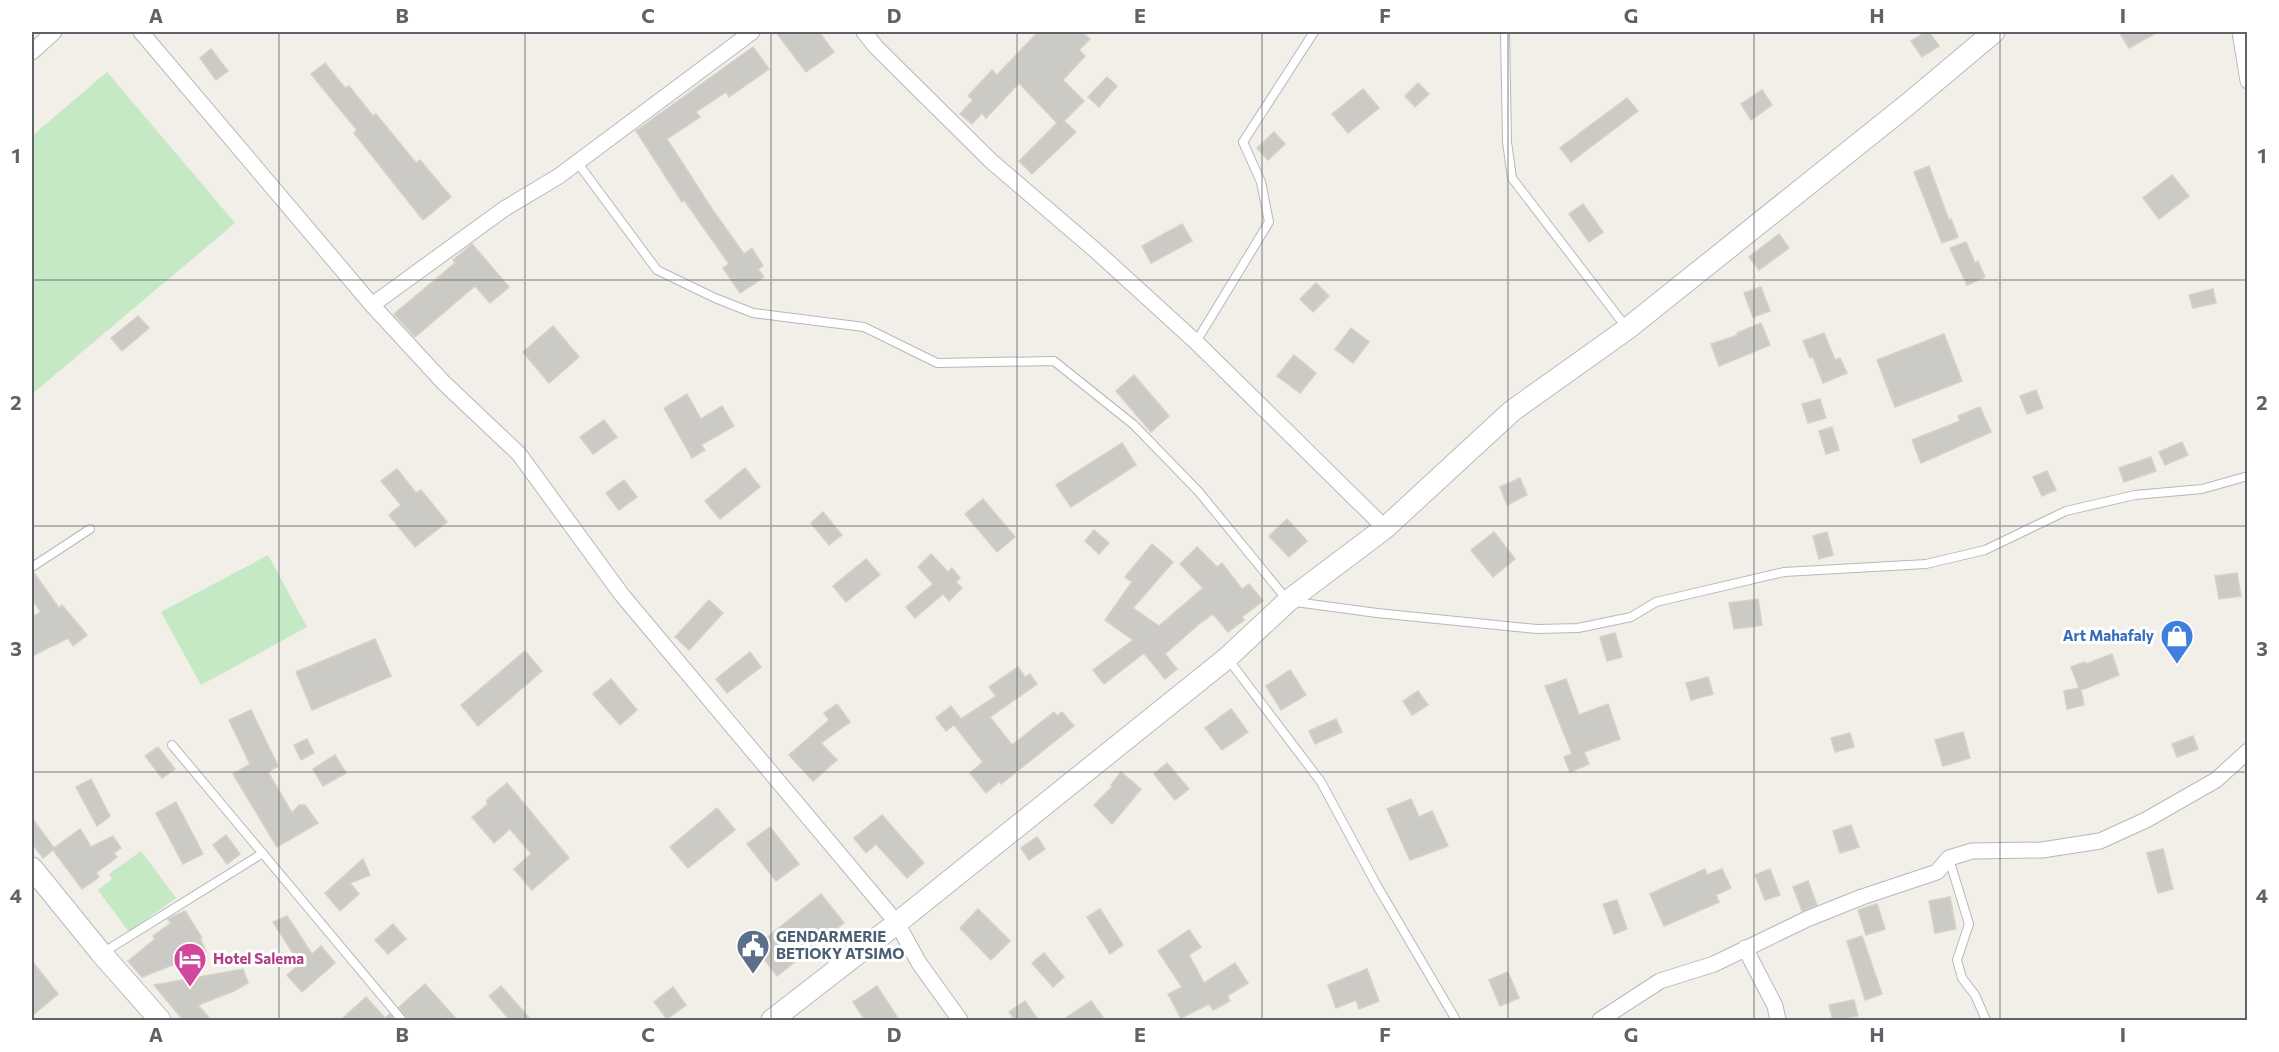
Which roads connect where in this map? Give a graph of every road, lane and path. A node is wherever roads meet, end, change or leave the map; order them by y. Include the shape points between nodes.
1 (54, 32) edge
2 (141, 32) edge
3 (752, 32) edge
4 (864, 32) edge
5 (1314, 32) edge
6 (1505, 32) edge
7 (1994, 32) edge
8 (2240, 32) edge
9 (32, 52) edge
10 (2247, 81) edge
11 (578, 162) junction
12 (372, 305) junction
13 (1627, 329) junction
14 (1197, 342) junction
15 (2247, 476) edge
16 (1385, 528) junction
17 (90, 529) dead end
18 (32, 567) edge
19 (1288, 601) junction
20 (1227, 658) junction
21 (172, 746) dead end
22 (2247, 751) edge
23 (262, 853) junction
24 (1949, 858) junction
25 (32, 868) edge
26 (897, 923) junction
27 (1744, 948) junction
28 (101, 953) junction
29 (160, 1020) edge
30 (402, 1020) edge
31 (772, 1020) edge
32 (960, 1020) edge
33 (1456, 1020) edge
34 (1600, 1020) edge
35 (1778, 1020) edge
36 (1986, 1020) edge

1 - 9 street
2 - 12 street
3 - 11 street
4 - 14 street via 991,161
5 - 14 lane via 1243,142 1261,182 1269,222
6 - 13 lane via 1507,142 1512,178
7 - 13 main road
8 - 10 street
11 - 12 street via 504,209
11 - 19 lane via 657,270 716,298 753,313 864,327 936,363 1054,361 1134,425 1175,467
12 - 26 street via 444,383 519,454 622,595
13 - 16 main road via 1512,411
14 - 16 street
15 - 19 lane via 2202,489 2135,495 2066,511 1985,550 1926,564 1784,572 1656,602 1631,617 1578,628 1537,629
16 - 19 main road
17 - 18 lane
19 - 20 main road
20 - 26 main road
20 - 33 lane via 1322,782
21 - 23 lane
22 - 24 street via 2216,780 2100,842 2042,850 1972,851
23 - 28 lane
23 - 30 lane
24 - 27 street via 1936,872 1851,901
24 - 36 lane via 1969,924 1957,960 1962,978 1976,995
25 - 28 main road
26 - 31 main road
26 - 32 street
27 - 34 street via 1714,964 1660,981
27 - 35 street via 1775,1006
28 - 29 main road

